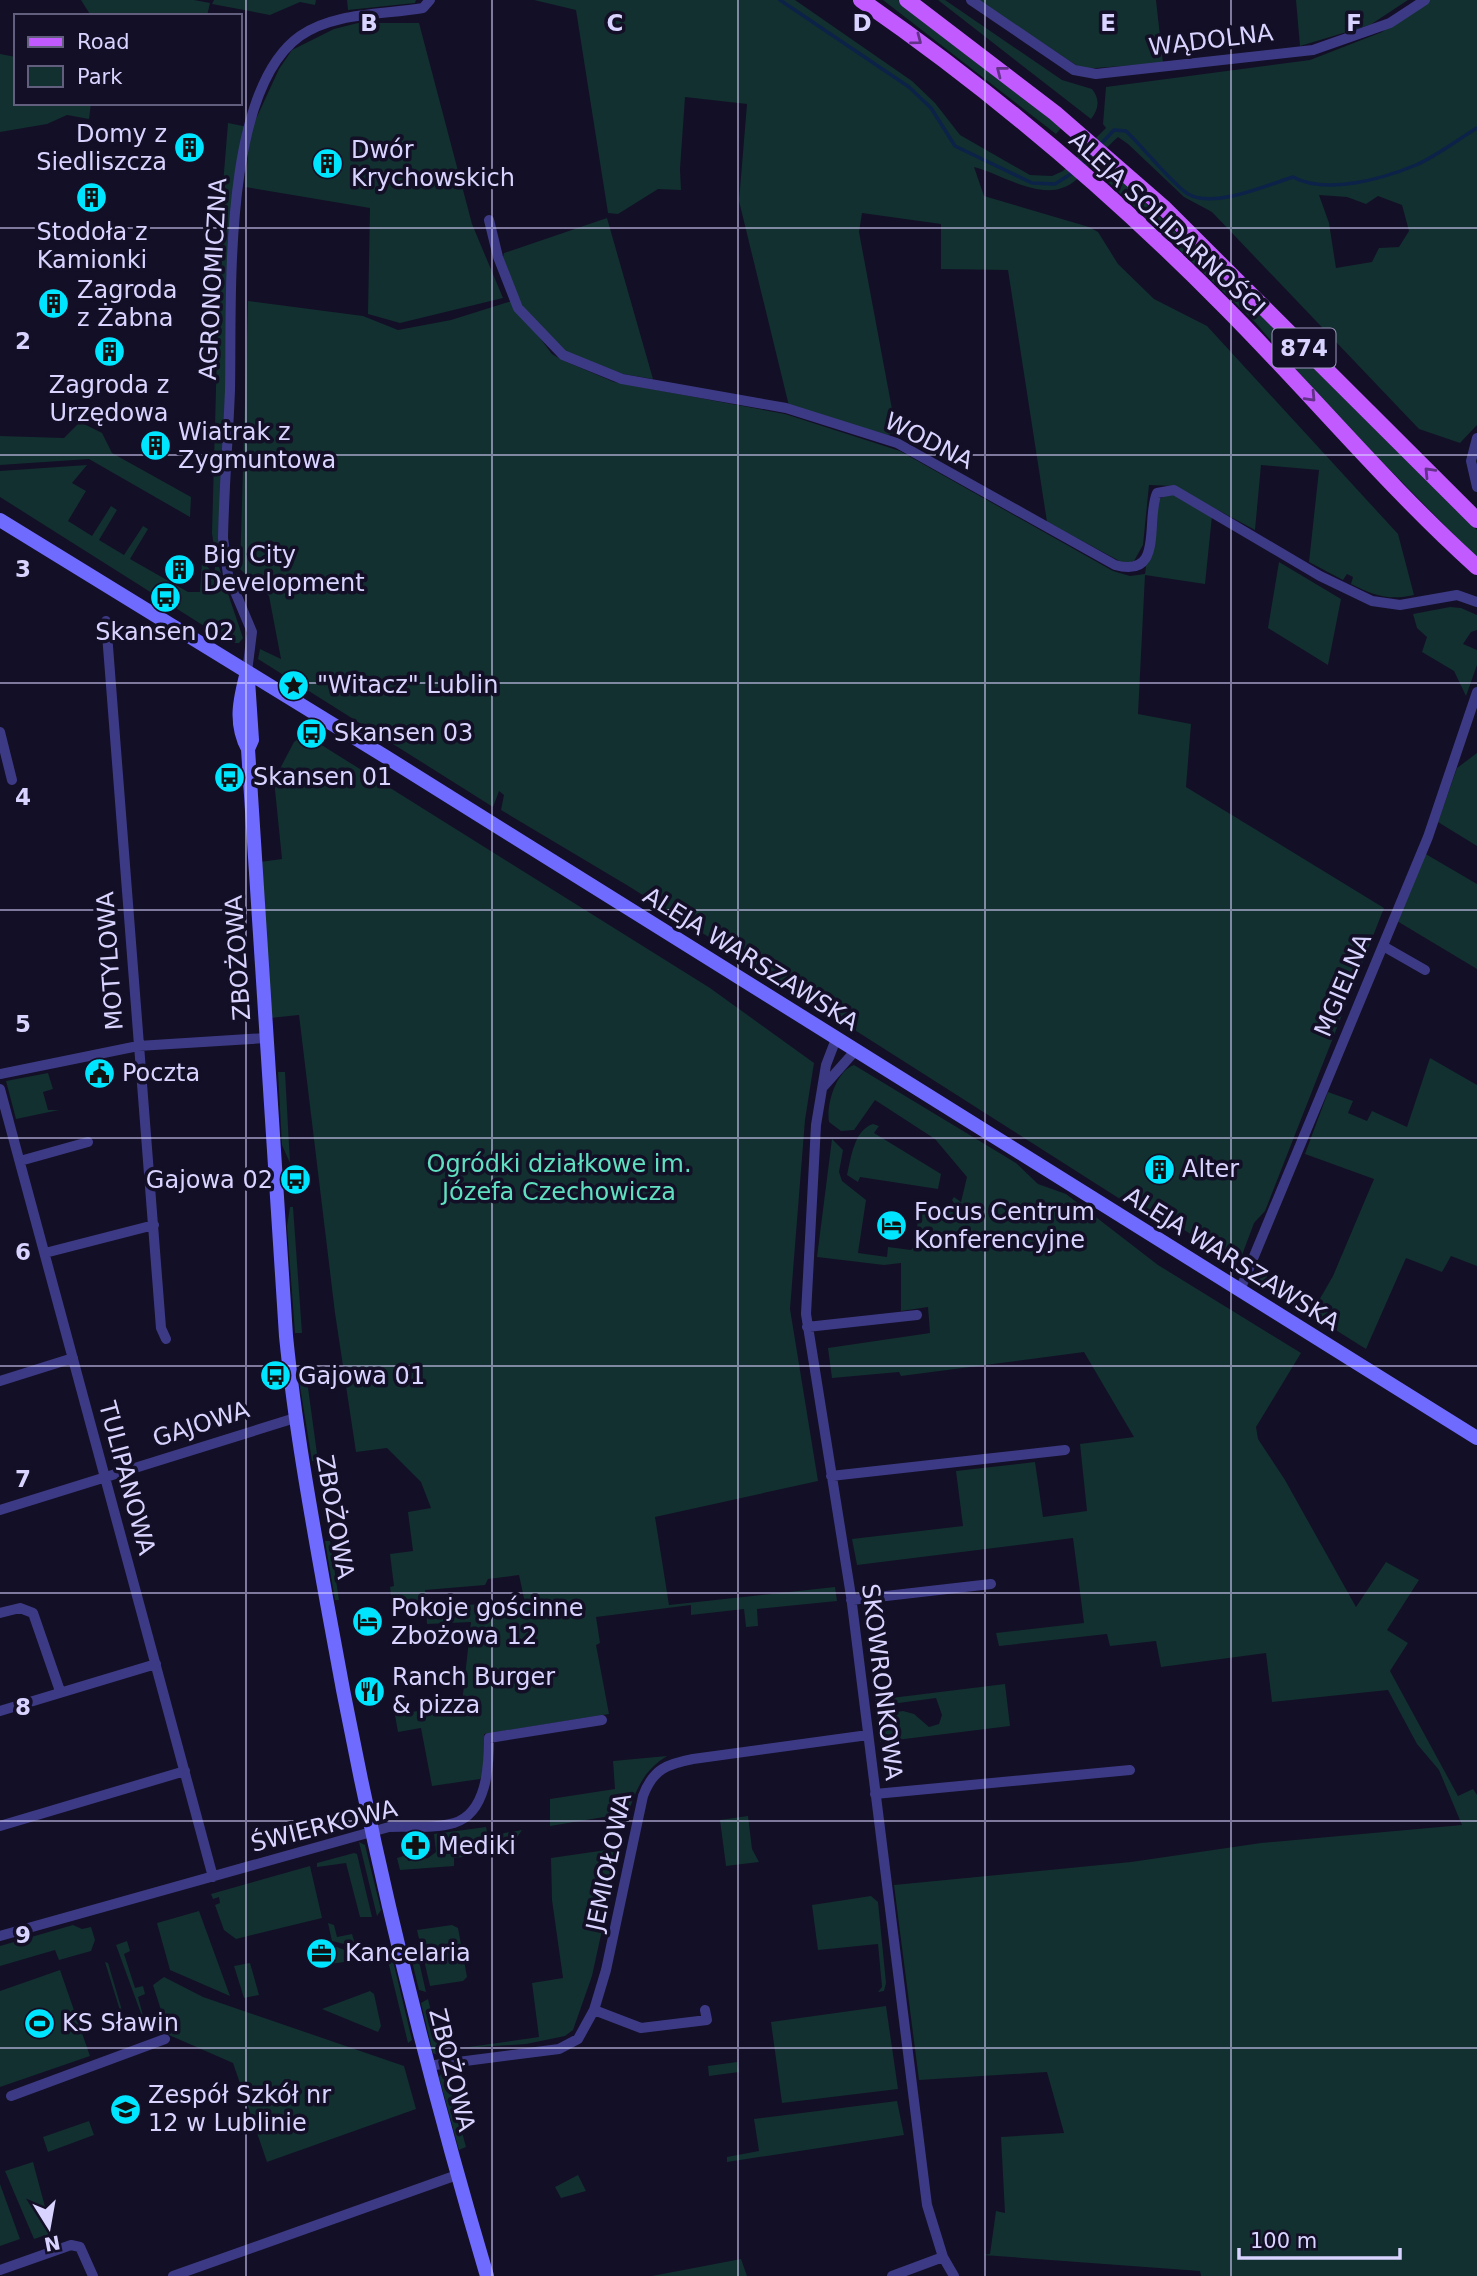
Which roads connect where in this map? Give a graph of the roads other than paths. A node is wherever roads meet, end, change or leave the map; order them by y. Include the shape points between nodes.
1 (430, 0) edge
2 (862, 0) edge
3 (907, 0) edge
4 (971, 0) edge
5 (1425, 0) edge
6 (489, 220) dead end
7 (1477, 438) edge
8 (1477, 488) edge
9 (0, 520) edge
10 (1477, 520) edge
11 (1477, 567) edge
12 (1477, 602) edge
13 (106, 621) dead end
14 (247, 672) junction
15 (1477, 692) edge
16 (0, 732) edge
17 (12, 780) dead end
18 (1383, 946) junction
19 (1425, 970) dead end
20 (266, 1038) junction
21 (836, 1039) junction
22 (138, 1046) junction
23 (855, 1051) junction
24 (0, 1074) edge
25 (0, 1089) edge
26 (822, 1090) junction
27 (88, 1142) dead end
28 (20, 1161) junction
29 (154, 1225) junction
30 (45, 1253) junction
31 (1240, 1290) junction
32 (917, 1315) dead end
33 (807, 1327) junction
34 (166, 1339) dead end
35 (73, 1358) junction
36 (0, 1381) edge
37 (295, 1418) junction
38 (1477, 1438) edge
39 (1065, 1450) dead end
40 (105, 1476) junction
41 (831, 1476) junction
42 (0, 1510) edge
43 (991, 1584) dead end
44 (851, 1600) junction
45 (0, 1614) edge
46 (156, 1664) junction
47 (60, 1691) junction
48 (0, 1711) edge
49 (602, 1720) dead end
50 (868, 1735) junction
51 (1130, 1770) dead end
52 (186, 1771) junction
53 (875, 1794) junction
54 (0, 1826) edge
55 (372, 1832) junction
56 (214, 1877) junction
57 (0, 1936) edge
58 (594, 2010) junction
59 (705, 2010) dead end
60 (165, 2039) dead end
61 (427, 2066) junction
62 (11, 2096) dead end
63 (457, 2175) junction
64 (943, 2257) junction
65 (0, 2270) edge
66 (93, 2276) edge
67 (173, 2276) edge
68 (486, 2276) edge
69 (892, 2276) edge
70 (954, 2276) edge

1 - 14 street, AGRONOMICZNA via 423,8 338,20 298,37 274,65 247,127 234,221 223,538 228,575 252,632
2 -> 11 main road, ALEJA SOLIDARNOŚCI / 874 via 1038,134 1107,194 1223,305 1405,498
10 -> 3 main road, ALEJA SOLIDARNOŚCI / 874 via 1129,177 1055,113
4 - 5 street, WĄDOLNA via 1067,66 1096,74 1313,50 1390,23
6 - 12 street, WODNA via 518,308 563,355 622,379 786,408 897,443 1128,569 1146,559 1150,551 1155,498 1162,489 1174,489 1320,576 1372,601 1390,605 1447,595
7 - 8 street via 1471,461
9 - 14 street, ALEJA WARSZAWSKA
13 - 22 street, MOTYLOWA
14 - 20 street, ZBOŻOWA
14 - 21 street, ALEJA WARSZAWSKA
15 - 18 street, MGIELNA via 1428,837
16 - 17 street
18 - 19 street
18 - 31 street, MGIELNA
20 - 22 street
20 - 37 street, ZBOŻOWA
21 - 23 street, ALEJA WARSZAWSKA
21 - 26 street, SKOWRONKOWA
22 - 24 street
22 - 29 street, MOTYLOWA
23 - 26 street
23 - 31 street, ALEJA WARSZAWSKA
25 - 28 street, TULIPANOWA
26 - 33 street, SKOWRONKOWA via 806,1285
27 - 28 street
28 - 30 street, TULIPANOWA
29 - 30 street
29 - 34 street, MOTYLOWA via 161,1328
30 - 35 street, TULIPANOWA
31 - 38 street, ALEJA WARSZAWSKA
32 - 33 street
33 - 41 street, SKOWRONKOWA
35 - 36 street
35 - 40 street, TULIPANOWA
37 - 40 street, GAJOWA
37 - 55 street, ZBOŻOWA
39 - 41 street
40 - 42 street, GAJOWA
40 - 46 street, TULIPANOWA
41 - 44 street, SKOWRONKOWA
43 - 44 street
44 - 50 street, SKOWRONKOWA
45 - 47 street via 20,1608 33,1613
46 - 47 street
46 - 52 street, TULIPANOWA
47 - 48 street
49 - 55 street, ŚWIERKOWA via 489,1738 489,1772 478,1801 462,1819 447,1824 389,1826
50 - 53 street, SKOWRONKOWA
50 - 58 street, JEMIOŁOWA via 669,1763 658,1770 643,1796
51 - 53 street
52 - 54 street
52 - 56 street, TULIPANOWA
53 - 64 street, SKOWRONKOWA via 927,2205
55 - 56 street, ŚWIERKOWA
55 - 61 street, ZBOŻOWA
56 - 57 street, ŚWIERKOWA
58 - 59 street via 641,2028 707,2020
58 - 61 street, JEMIOŁOWA via 581,2035 565,2048
60 - 62 street
61 - 63 street, ZBOŻOWA
63 - 67 street
63 - 68 street, ZBOŻOWA
64 - 69 street
64 - 70 street, SKOWRONKOWA
65 - 66 street via 76,2245

